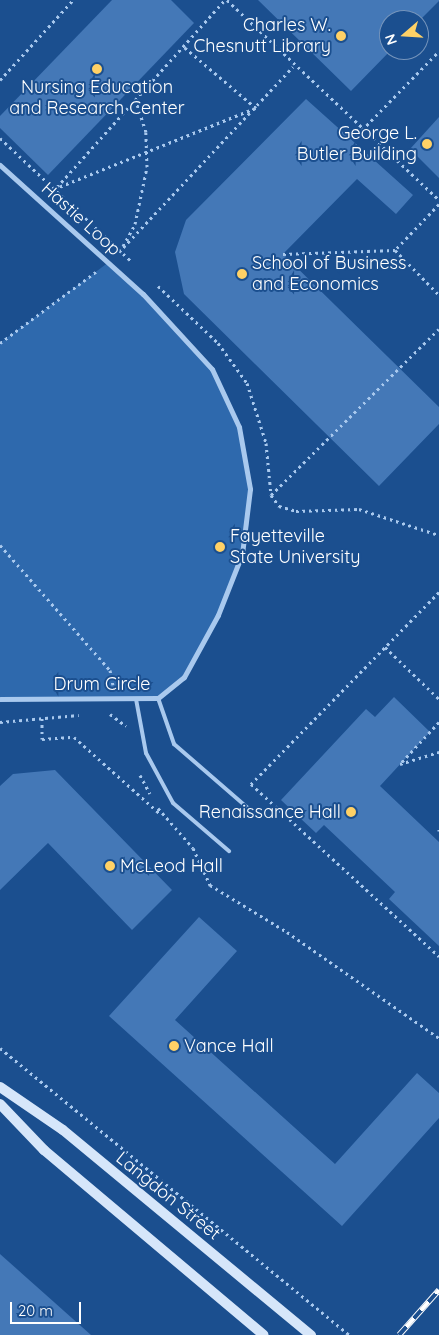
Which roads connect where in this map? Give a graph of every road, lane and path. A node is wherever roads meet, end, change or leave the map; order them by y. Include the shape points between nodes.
1 (73, 0) edge
2 (226, 0) edge
3 (183, 46) junction
4 (439, 51) edge
5 (293, 66) junction
6 (0, 80) edge
7 (136, 101) junction
8 (256, 108) junction
9 (362, 130) junction
10 (148, 150) junction
11 (0, 165) edge
12 (439, 202) edge
13 (120, 250) junction
14 (395, 250) junction
15 (283, 254) dead end
16 (109, 262) junction
17 (143, 294) joint
18 (439, 295) edge
19 (439, 329) edge
20 (0, 344) edge
21 (439, 535) edge
22 (0, 545) edge
23 (439, 592) edge
24 (385, 647) junction
25 (115, 695) junction
26 (158, 698) junction
27 (0, 699) edge
28 (136, 699) junction
29 (439, 699) edge
30 (116, 716) dead end
31 (42, 718) dead end
32 (439, 722) edge
33 (439, 752) edge
34 (162, 815) dead end
35 (257, 816) dead end
36 (229, 851) dead end
37 (439, 956) edge
38 (0, 1048) edge
39 (0, 1087) edge
40 (0, 1104) edge
41 (264, 1335) edge
42 (311, 1335) edge
43 (349, 1335) edge

1 - 6 path
2 - 3 path
2 - 5 path
3 - 7 path
3 - 8 path
4 - 9 path
5 - 8 path
5 - 9 path
7 - 10 path
7 - 10 path via 54,189
8 - 10 path
8 - 13 path
9 - 12 path
10 - 13 path via 135,224
11 - 16 street, Hastie Loop
12 - 14 path
13 - 16 path
14 - 15 path
14 - 18 path
16 - 17 street, Hastie Loop
16 - 20 path
17 - 26 street, Drum Circle via 212,368 228,397 245,451 250,489 242,554 218,615 184,677
19 - 21 path via 271,495 279,506 296,511 359,509
22 - 25 path via 110,670
23 - 24 path
24 - 29 path
24 - 37 path via 251,784
25 - 27 street, Drum Circle
25 - 28 street, Drum Circle
25 - 30 path
26 - 28 street, Drum Circle
26 - 35 lane via 174,744
28 - 36 lane via 146,753 173,803
31 - 34 path via 42,740 74,737
32 - 33 path via 400,764
38 - 43 path
39 - 42 street, Langdon Street via 63,1130
40 - 41 street via 44,1150

